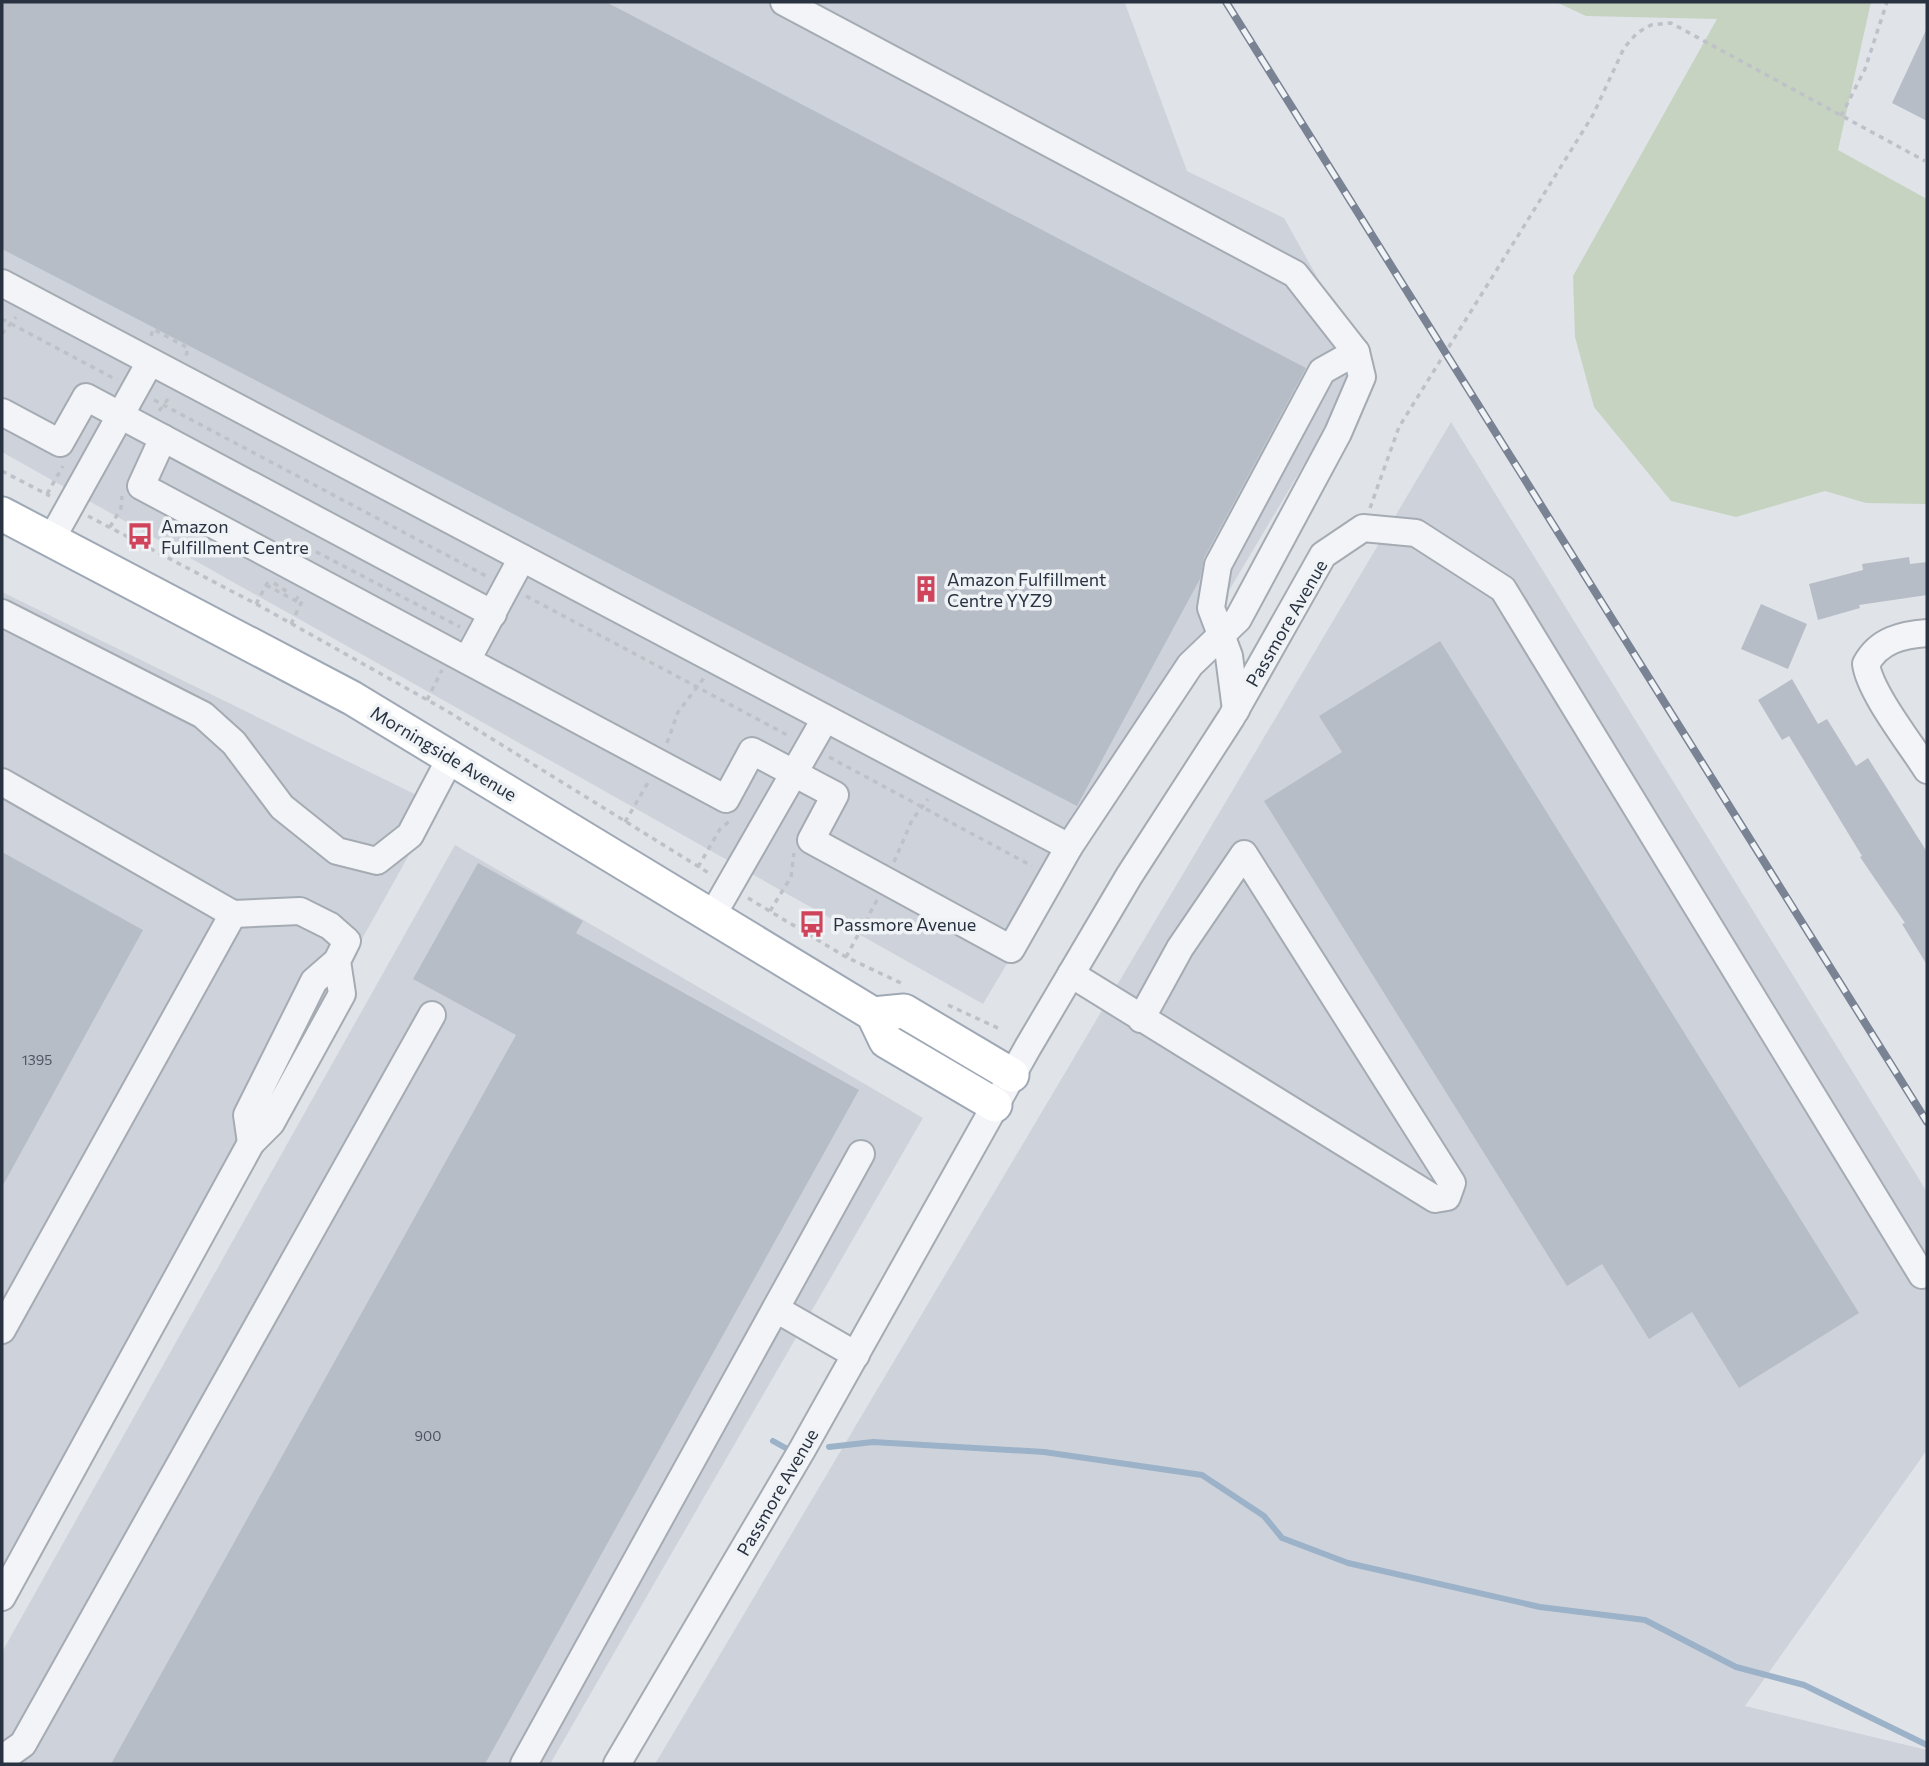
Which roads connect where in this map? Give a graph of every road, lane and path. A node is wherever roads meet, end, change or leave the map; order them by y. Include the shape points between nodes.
1 (784, 2) edge
2 (1887, 2) edge
3 (1841, 116) junction
4 (1925, 161) dead end
5 (2, 283) edge
6 (1356, 352) junction
7 (150, 362) junction
8 (2, 412) edge
9 (120, 416) junction
10 (163, 438) junction
11 (2, 471) edge
12 (69, 506) junction
13 (2, 514) edge
14 (1363, 528) junction
15 (51, 540) junction
16 (307, 547) dead end
17 (522, 558) junction
18 (267, 584) dead end
19 (256, 604) junction
20 (301, 605) dead end
21 (2, 613) edge
22 (493, 614) junction
23 (291, 624) junction
24 (463, 629) dead end
25 (1927, 633) edge
26 (1219, 634) junction
27 (467, 660) junction
28 (716, 661) junction
29 (1236, 710) junction
30 (825, 719) junction
31 (452, 757) junction
32 (659, 763) junction
33 (1927, 770) edge
34 (793, 773) junction
35 (941, 780) junction
36 (2, 782) edge
37 (625, 822) junction
38 (1069, 847) junction
39 (887, 881) junction
40 (730, 886) junction
41 (233, 914) junction
42 (712, 916) junction
43 (846, 957) junction
44 (1071, 974) junction
45 (905, 985) dead end
46 (941, 1001) dead end
47 (873, 1014) junction
48 (432, 1015) dead end
49 (1141, 1019) junction
50 (1000, 1029) dead end
51 (1012, 1075) junction
52 (995, 1105) junction
53 (862, 1154) dead end
54 (1922, 1275) dead end
55 (776, 1309) junction
56 (2, 1330) edge
57 (856, 1355) junction
58 (2, 1597) edge
59 (2, 1759) edge
60 (524, 1764) edge
61 (617, 1764) edge

1 - 6 street via 1295,274
2 - 3 path via 1865,69
3 - 4 path
3 - 14 path via 1671,23 1651,25 1637,33 1593,115 1399,427
5 - 7 street
6 - 26 street via 1362,377 1338,433 1238,619
6 - 26 street via 1322,371 1218,565 1211,608
7 - 9 street
7 - 17 street
8 - 9 street via 60,443 86,397
9 - 10 street
9 - 12 street
10 - 22 street
10 - 27 street via 141,486
11 - 12 path
12 - 15 street
12 - 19 path
13 - 15 main road, Morningside Avenue
14 - 29 street, Passmore Avenue via 1323,555
14 - 54 street via 1416,533 1503,589
15 - 31 main road, Morningside Avenue via 352,698
16 - 24 path
17 - 22 street
17 - 28 street
18 - 19 path
19 - 23 path
20 - 23 path
21 - 31 street via 203,715 234,743 282,807 337,851 377,861 410,835
22 - 27 street
23 - 37 path via 447,711
25 - 33 street via 1904,635 1884,644 1866,664 1868,677
26 - 29 street via 1229,656
26 - 38 street via 1190,665
27 - 32 street
28 - 30 street
28 - 32 path via 683,702
29 - 44 street, Passmore Avenue
30 - 34 street
30 - 35 street
31 - 42 main road, Morningside Avenue
32 - 34 street via 726,799 752,751
32 - 37 path
34 - 39 street via 835,795 811,840
34 - 40 street
35 - 38 street
35 - 39 path via 912,820
36 - 41 street
37 - 40 path
38 - 39 street via 1011,949
39 - 43 path
40 - 42 street
40 - 43 path
41 - 56 street
41 - 58 street via 300,911 347,941 337,961 314,981 247,1115 251,1143
42 - 47 main road, Morningside Avenue
43 - 45 path
44 - 49 street
44 - 51 street, Passmore Avenue
46 - 50 path
47 - 51 main road via 904,1011
47 - 52 main road, Morningside Avenue via 886,1041
48 - 59 street via 23,1744
49 - 49 street via 1435,1199 1447,1197 1452,1183 1244,854 1180,948
51 - 52 street, Passmore Avenue
52 - 57 street, Passmore Avenue
53 - 55 street
55 - 57 street
55 - 60 street
57 - 61 street, Passmore Avenue

